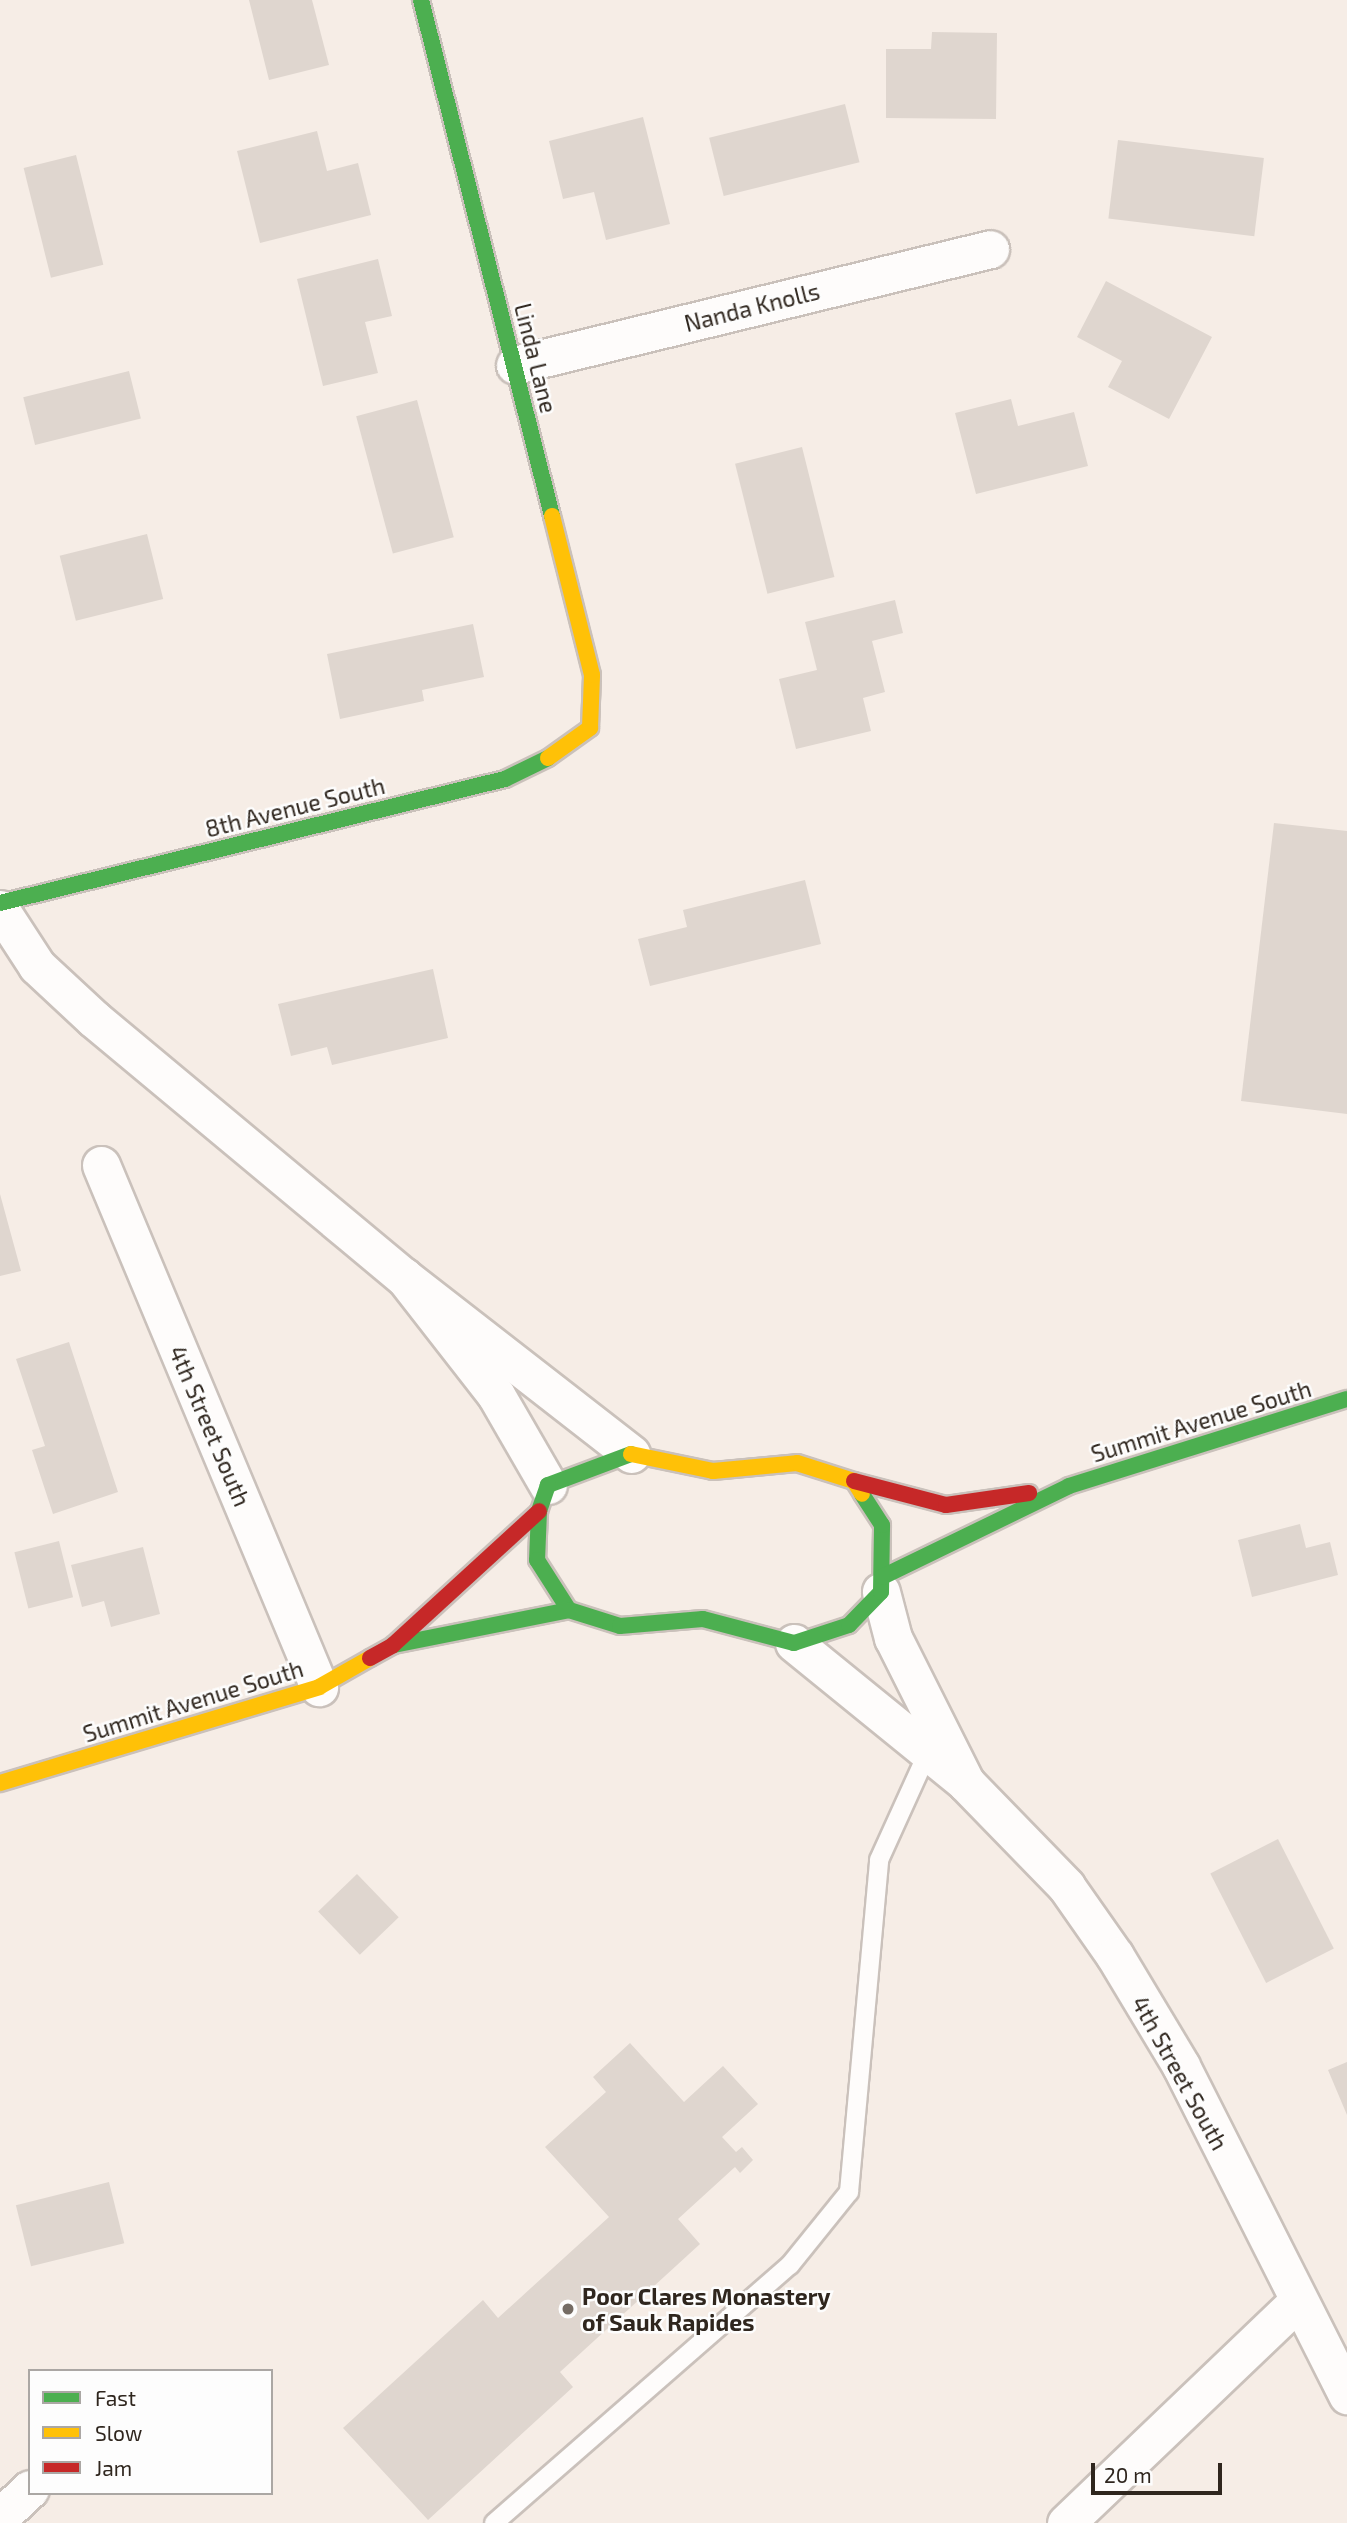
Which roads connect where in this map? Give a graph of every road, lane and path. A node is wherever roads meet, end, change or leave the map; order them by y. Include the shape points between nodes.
1 (421, 0) edge
2 (990, 249) dead end
3 (515, 365) junction
4 (590, 728) joint
5 (0, 906) edge
6 (101, 1165) dead end
7 (404, 1277) junction
8 (1347, 1399) edge
9 (631, 1454) junction
10 (854, 1481) junction
11 (1069, 1486) junction
12 (543, 1498) junction
13 (882, 1585) junction
14 (569, 1610) junction
15 (794, 1643) junction
16 (393, 1644) junction
17 (318, 1687) junction
18 (928, 1752) junction
19 (0, 1783) edge
20 (966, 1783) junction
21 (1298, 2301) junction
22 (1347, 2395) edge
23 (28, 2492) edge
24 (0, 2517) edge
25 (494, 2523) edge
26 (1066, 2523) edge

1 - 3 street, Linda Lane
2 - 3 street, Nanda Knolls
3 - 4 street, Linda Lane via 592,675
4 - 5 street, 8th Avenue South via 560,752 505,779
5 - 7 street via 37,966
6 - 17 street, 4th Street South
7 - 9 street
7 - 12 street via 496,1395
8 - 11 street, Summit Avenue South
9 - 10 street, Summit Avenue South via 713,1471 797,1463
9 - 12 street, Summit Avenue South
10 - 11 street, Summit Avenue South via 947,1505
10 - 13 street via 882,1525
11 - 13 street, Summit Avenue South
12 - 14 street via 537,1560
12 - 16 street, Summit Avenue South
13 - 15 street, Summit Avenue South via 849,1625
13 - 20 street, 4th Street South via 893,1638
14 - 15 street, Summit Avenue South via 620,1626 703,1619
14 - 16 street, Summit Avenue South
15 - 18 street, 4th Street South
16 - 17 street, Summit Avenue South
17 - 19 street, Summit Avenue South
18 - 20 street, 4th Street South
18 - 25 lane via 878,1860 849,2192 790,2265
20 - 21 street, 4th Street South via 1066,1886 1115,1956 1181,2066
21 - 22 street, 4th Street South
21 - 26 street
23 - 24 street

